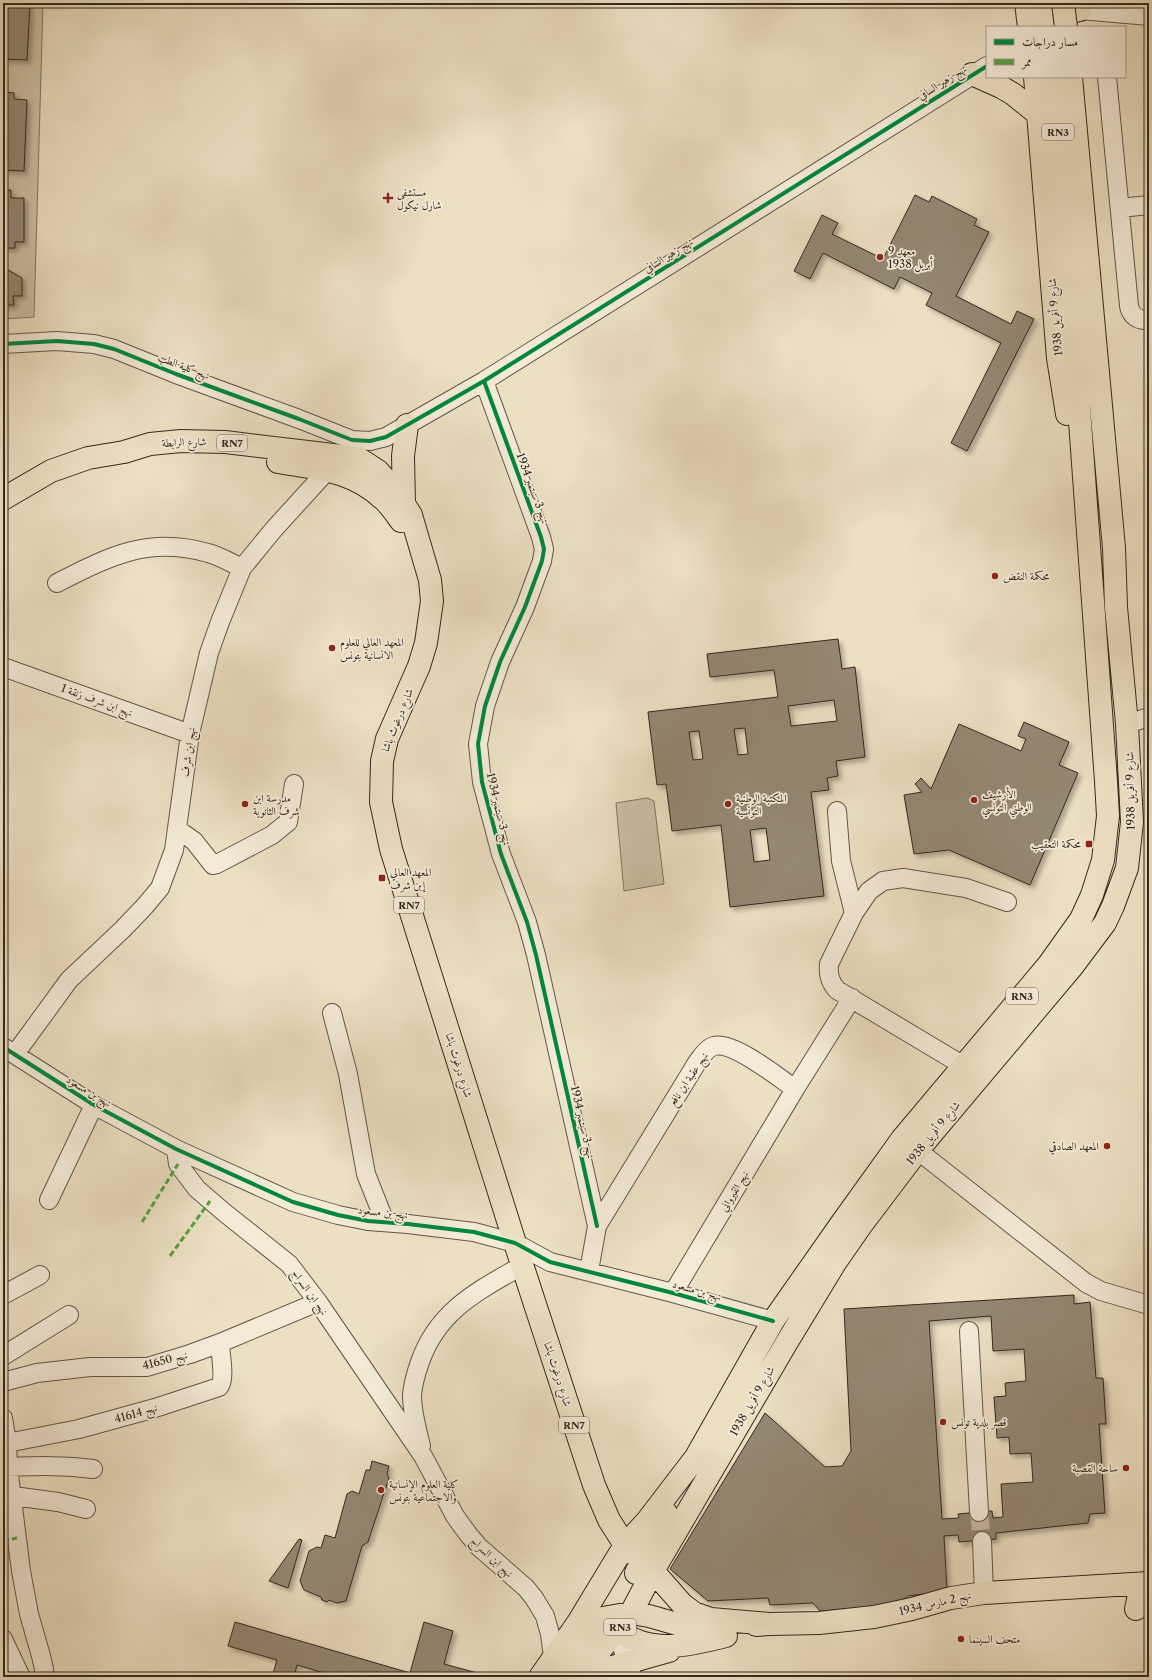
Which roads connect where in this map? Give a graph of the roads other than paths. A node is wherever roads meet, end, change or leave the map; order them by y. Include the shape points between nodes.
1 (1026, 3) edge
2 (1044, 3) edge
3 (1055, 3) edge
4 (1091, 12) edge
5 (1149, 16) edge
6 (1029, 26) edge
7 (1048, 26) edge
8 (1056, 26) edge
9 (1068, 26) edge
10 (979, 70) edge
11 (989, 78) edge
12 (1035, 78) edge
13 (1052, 78) edge
14 (1071, 78) edge
15 (1086, 78) edge
16 (1107, 78) edge
17 (1038, 116) junction
18 (1072, 184) junction
19 (1149, 205) edge
20 (1120, 208) junction
21 (1149, 320) edge
22 (3, 344) edge
23 (484, 381) junction
24 (407, 425) junction
25 (340, 455) junction
26 (3, 498) edge
27 (404, 504) junction
28 (418, 542) junction
29 (1114, 548) junction
30 (1090, 555) junction
31 (242, 568) junction
32 (57, 583) dead end
33 (3, 666) edge
34 (1149, 717) edge
35 (1127, 724) junction
36 (190, 734) junction
37 (294, 784) dead end
38 (837, 811) dead end
39 (177, 829) junction
40 (1007, 902) dead end
41 (854, 913) junction
42 (852, 998) junction
43 (332, 1014) dead end
44 (9, 1051) edge
45 (972, 1071) junction
46 (795, 1089) junction
47 (94, 1106) junction
48 (910, 1145) junction
49 (176, 1149) junction
50 (49, 1200) dead end
51 (385, 1222) junction
52 (597, 1226) junction
53 (515, 1242) junction
54 (523, 1265) junction
55 (589, 1271) junction
56 (40, 1275) dead end
57 (673, 1293) junction
58 (3, 1295) edge
59 (318, 1302) junction
60 (1149, 1305) edge
61 (69, 1315) dead end
62 (773, 1321) junction
63 (969, 1331) dead end
64 (220, 1343) junction
65 (754, 1354) junction
66 (3, 1356) edge
67 (774, 1364) junction
68 (3, 1382) edge
69 (3, 1418) edge
70 (7, 1444) junction
71 (423, 1456) junction
72 (696, 1457) junction
73 (8, 1467) junction
74 (93, 1469) dead end
75 (13, 1496) junction
76 (86, 1509) dead end
77 (979, 1512) tunnel mouth
78 (982, 1541) tunnel mouth
79 (625, 1545) junction
80 (647, 1565) junction
81 (1147, 1583) edge
82 (984, 1593) junction
83 (1136, 1609) dead end
84 (623, 1619) junction
85 (588, 1620) junction
86 (770, 1624) junction
87 (3, 1639) edge
88 (692, 1645) junction
89 (556, 1667) edge
90 (629, 1670) edge
91 (21, 1677) edge
92 (43, 1677) edge
93 (540, 1677) edge
94 (578, 1677) edge
95 (586, 1677) edge

1 - 6 main road
2 - 7 main road
3 - 4 main road
4 - 5 street
4 - 8 street
4 - 9 main road, bridge
10 - 23 street, نهج زهير السافي
11 - 17 main road
12 - 17 main road, شارع 9 أفريل 1938
13 - 18 main road, شارع 9 أفريل 1938 / RN3
14 - 18 main road, شارع 9 أفريل 1938 / RN3
15 - 29 main road, شارع 9 أفريل 1938 via 1109,342
16 - 20 street
17 - 30 main road, شارع 9 أفريل 1938 via 1058,358
18 - 29 main road, شارع 9 أفريل 1938 / RN3
18 - 30 main road, شارع 9 أفريل 1938 / RN3
19 - 20 street
20 - 21 street via 1130,310 1139,319
22 - 25 street, نهج كلية الطب via 57,342 94,344 114,349 299,419
23 - 24 street, نهج زهير السافي
23 - 52 street, نهج 3 سبتمبر 1934 via 541,536 544,553 485,706 478,744 482,782 501,854 527,922 536,956
24 - 25 street, نهج زهير السافي via 386,437 370,441
24 - 27 main road via 403,456
25 - 26 main road, شارع الرابطة / RN7 via 225,442 181,441 150,444 124,452 88,458 51,471
25 - 27 main road, شارع درغوث باشا / RN7 via 358,458 378,471
25 - 28 main road, شارع درغوث باشا / RN7 via 350,477 368,486 384,500
25 - 31 street, نهج ابن شرف
27 - 28 main road, شارع درغوث باشا / RN7 via 411,515
28 - 53 main road, شارع درغوث باشا / RN7 via 430,580 430,622 419,666 387,739 382,761 381,802 394,856
29 - 35 main road, شارع 9 أفريل 1938 / RN3 via 1116,607
30 - 45 main road, شارع 9 أفريل 1938 / RN3 via 1108,816 1103,860 1081,919
31 - 32 street via 210,553 166,546 147,547 110,557
31 - 36 street, نهج ابن شرف via 209,653
33 - 36 street, نهج ابن شرف زنقة 1
34 - 35 street
35 - 45 main road, شارع 9 أفريل 1938 / RN3 via 1132,822 1127,868 1114,906 1105,923 1072,967
36 - 39 street, نهج ابن شرف
37 - 39 street via 288,822 272,835 217,864 209,862 194,841
38 - 41 street via 841,861
39 - 44 street, نهج ابن شرف via 174,850 160,888 123,929 68,980
40 - 41 street via 966,888 903,878 883,881 869,891
41 - 42 street via 829,964 828,974 831,984 837,990
42 - 45 street
42 - 46 street
43 - 51 street via 348,1074 366,1174
44 - 47 street, نهج بن مسعود
45 - 48 main road, شارع 9 أفريل 1938 / RN3
46 - 52 street, نهج عقبة ابن نافع via 731,1048 723,1045 709,1048 698,1061
46 - 57 street, نهج القيرواني
47 - 49 street, نهج بن مسعود
47 - 50 street
48 - 60 street via 1086,1283 1101,1291
48 - 62 main road, شارع 9 أفريل 1938 / RN3 via 841,1224
48 - 67 main road, شارع 9 أفريل 1938 / RN3
49 - 51 street, نهج بن مسعود via 293,1202 338,1215
49 - 59 street, نهج ابن السراج via 178,1164 197,1189 289,1264
51 - 53 street, نهج بن مسعود via 474,1232
52 - 55 street, نهج عقبة ابن نافع
53 - 54 main road, شارع درغوث باشا / RN7
53 - 55 street, نهج بن مسعود via 550,1262
54 - 71 street, نهج ابن السراج via 482,1288 452,1311 425,1347 415,1376 412,1396
54 - 79 main road, شارع درغوث باشا / RN7 via 594,1485 609,1520
55 - 57 street, نهج بن مسعود
56 - 58 street
57 - 62 street, نهج بن مسعود
59 - 64 street, نهج 41650
59 - 71 street, نهج ابن السراج
61 - 66 street
62 - 65 main road, شارع 9 أفريل 1938 / RN3
63 - 77 street
64 - 68 street, نهج 41650 via 147,1367 90,1367 44,1372
64 - 70 street, نهج 41614 via 223,1376 219,1387 79,1429
65 - 67 main road
65 - 72 main road, شارع 9 أفريل 1938 / RN3
67 - 80 main road, شارع 9 أفريل 1938 / RN3
69 - 70 street
70 - 73 street
71 - 89 street, نهج ابن السراج via 455,1516 468,1534 534,1598 545,1616
72 - 79 main road, شارع 9 أفريل 1938 / RN3 via 647,1521
72 - 80 main road via 655,1532
73 - 74 street via 54,1466
73 - 75 street
75 - 76 street
75 - 92 street via 21,1571 29,1614 44,1669
78 - 82 street
79 - 80 main road, شارع درغوث باشا / RN7
79 - 85 main road, شارع 9 أفريل 1938 / RN3
80 - 84 main road, شارع 9 أفريل 1938 / RN3
80 - 86 main road, شارع درغوث باشا via 682,1604 701,1616
81 - 82 main road, نهج 2 مارس 1934
81 - 83 main road via 1138,1595
82 - 86 main road, نهج 2 مارس 1934 via 951,1598 874,1617 819,1623
84 - 85 main road, نهج 2 مارس 1934
84 - 86 main road, نهج 2 مارس 1934 via 649,1616 702,1629
84 - 88 main road, نهج 2 مارس 1934 via 626,1637 645,1644
84 - 90 street
84 - 94 main road, شارع 9 أفريل 1938 / RN3
85 - 89 main road, شارع 9 أفريل 1938 / RN3
86 - 88 main road, نهج 2 مارس 1934
87 - 91 street
88 - 90 main road
89 - 93 main road, شارع 9 أفريل 1938 / RN3
90 - 95 main road via 597,1672

